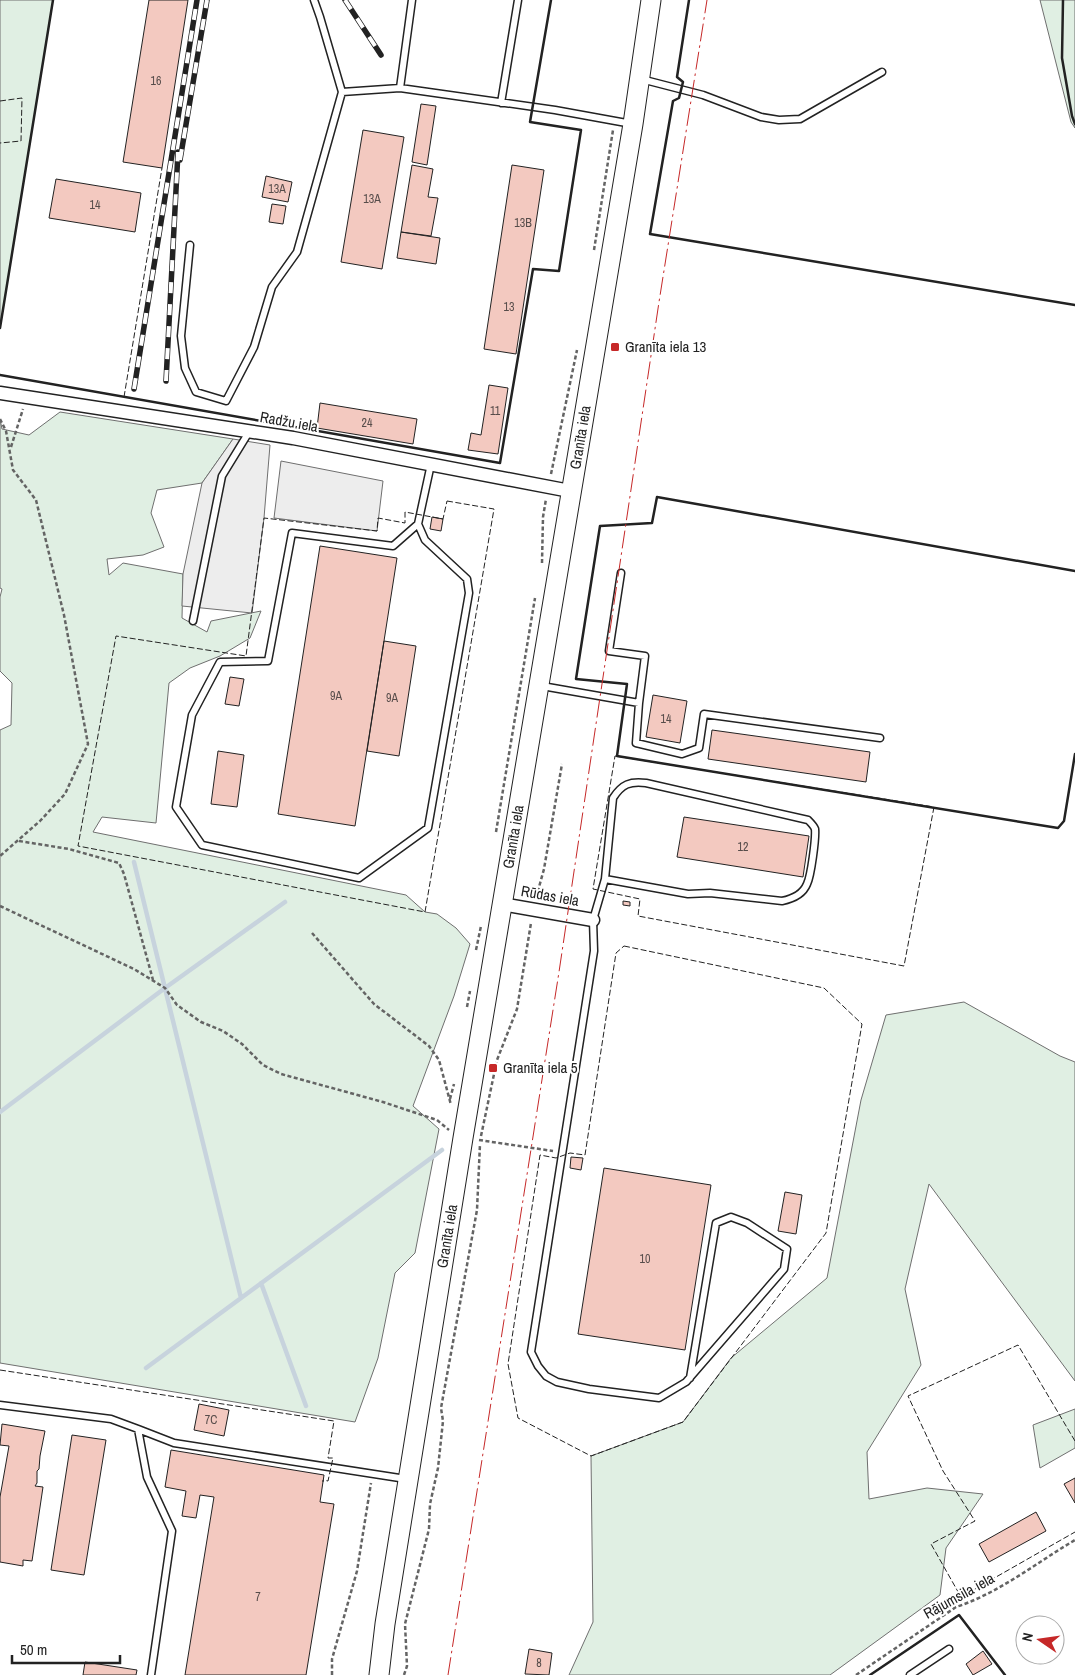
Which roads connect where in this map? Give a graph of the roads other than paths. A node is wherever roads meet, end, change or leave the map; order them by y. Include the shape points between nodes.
1 (314, 0) edge
2 (412, 0) edge
3 (518, 0) edge
4 (651, 0) edge
5 (882, 72) dead end
6 (639, 78) junction
7 (400, 88) junction
8 (342, 92) junction
9 (501, 103) junction
10 (632, 124) junction
11 (190, 245) dead end
12 (0, 393) edge
13 (249, 432) junction
14 (431, 464) junction
15 (570, 491) junction
16 (418, 524) junction
17 (620, 573) dead end
18 (193, 621) dead end
19 (538, 685) junction
20 (639, 703) junction
21 (880, 738) dead end
22 (605, 879) junction
23 (502, 904) junction
24 (593, 920) junction
25 (690, 1378) junction
26 (0, 1405) edge
27 (138, 1429) junction
28 (409, 1480) junction
29 (949, 1649) dead end
30 (151, 1675) edge
31 (379, 1675) edge
32 (910, 1675) edge

1 - 8 lane
2 - 7 lane
3 - 9 lane
4 - 6 main road, Granīta iela
5 - 6 lane via 800,119 779,120
6 - 10 main road, Granīta iela
7 - 8 lane
7 - 9 lane
8 - 11 lane via 297,252 272,287 254,347 226,401 196,392 185,368 181,336
9 - 10 lane
10 - 15 main road, Granīta iela
12 - 13 street, Radžu iela
13 - 14 street, Radžu iela
13 - 18 lane via 222,476
14 - 15 street, Radžu iela
14 - 16 lane
15 - 19 main road, Granīta iela
16 - 16 lane via 425,540 467,579 469,593 428,828 359,878 202,846 176,807 192,715 220,662 268,660 292,533 393,546
17 - 20 lane via 609,651 645,656
19 - 20 lane
19 - 23 main road, Granīta iela
20 - 21 lane via 636,743 682,754 699,748 704,714
22 - 22 lane via 613,798 627,783 646,783 808,820 815,827 807,885 791,899 688,894
22 - 24 lane
23 - 24 street, Rūdas iela
23 - 28 main road, Granīta iela via 472,1139
24 - 25 lane via 594,951 531,1352 546,1376 556,1382 589,1389 659,1398
25 - 25 lane via 716,1222 731,1217 747,1222 787,1249 784,1268
26 - 27 lane via 111,1419
27 - 28 lane via 174,1443
27 - 30 lane via 147,1477 172,1531
28 - 31 main road, Granīta iela
29 - 32 lane

